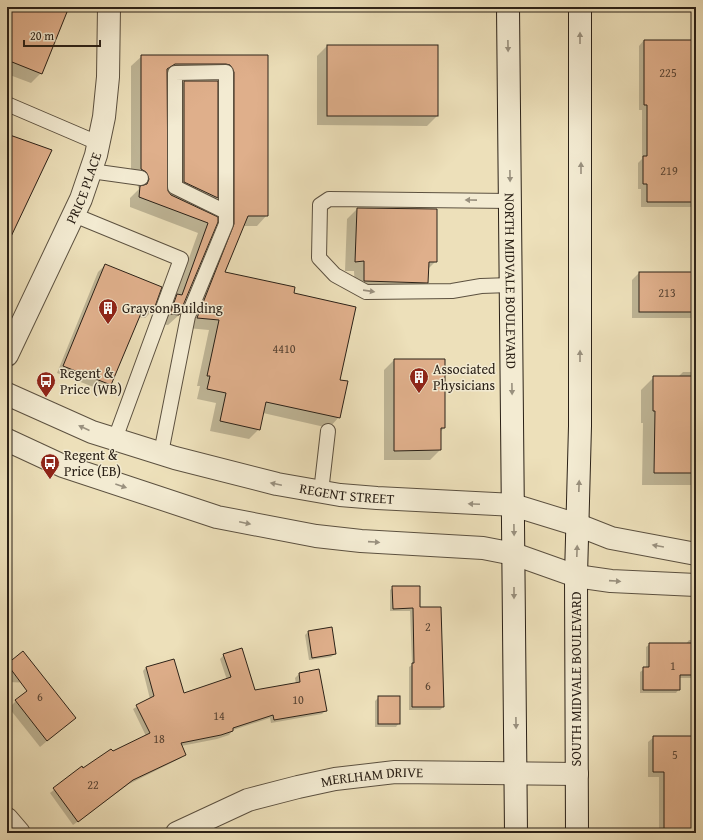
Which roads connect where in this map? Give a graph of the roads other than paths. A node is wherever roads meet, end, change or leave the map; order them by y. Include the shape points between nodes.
1 (109, 7) edge
2 (508, 7) edge
3 (580, 7) edge
4 (7, 104) edge
5 (98, 144) junction
6 (91, 171) junction
7 (141, 178) dead end
8 (510, 201) junction
9 (226, 212) junction
10 (74, 215) junction
11 (511, 285) junction
12 (7, 355) edge
13 (7, 394) edge
14 (328, 431) dead end
15 (115, 439) junction
16 (7, 440) edge
17 (161, 453) junction
18 (321, 492) junction
19 (513, 505) junction
20 (578, 525) junction
21 (514, 554) junction
22 (696, 554) edge
23 (576, 576) junction
24 (696, 585) edge
25 (516, 774) junction
26 (577, 774) junction
27 (7, 819) edge
28 (19, 833) edge
29 (176, 833) edge
30 (516, 833) edge
31 (577, 833) edge

1 - 5 street, PRICE PLACE via 108,76 104,117
2 -> 8 street, NORTH MIDVALE BOULEVARD
20 -> 3 street
4 - 5 lane
5 - 6 street, PRICE PLACE
6 - 7 lane
6 - 10 street, PRICE PLACE
8 - 11 street, NORTH MIDVALE BOULEVARD
8 -> 11 lane via 329,199 320,205 319,258 335,275 366,292 452,291 481,286
9 - 9 lane via 226,72 176,73 176,187
9 - 17 lane via 226,224 188,316
10 - 12 street, PRICE PLACE
10 - 15 lane via 181,259
11 -> 19 street, NORTH MIDVALE BOULEVARD
15 -> 13 street, REGENT STREET via 92,432
14 - 18 lane
15 - 17 street, REGENT STREET
16 -> 21 street via 63,466 216,517 316,536 483,548
18 -> 17 street, REGENT STREET via 277,484
19 -> 18 street, REGENT STREET via 377,498
19 - 20 street, REGENT STREET
19 -> 21 street, NORTH MIDVALE BOULEVARD
22 -> 20 street, REGENT STREET via 612,538
23 -> 20 street, SOUTH MIDVALE BOULEVARD
21 - 23 street
21 -> 25 street
23 -> 24 street via 611,581
23 - 26 street, SOUTH MIDVALE BOULEVARD
25 - 26 street, MERLHAM DRIVE
25 - 29 street, MERLHAM DRIVE via 395,772 335,779 248,800
25 - 30 street
26 - 31 street, SOUTH MIDVALE BOULEVARD
27 - 28 street

